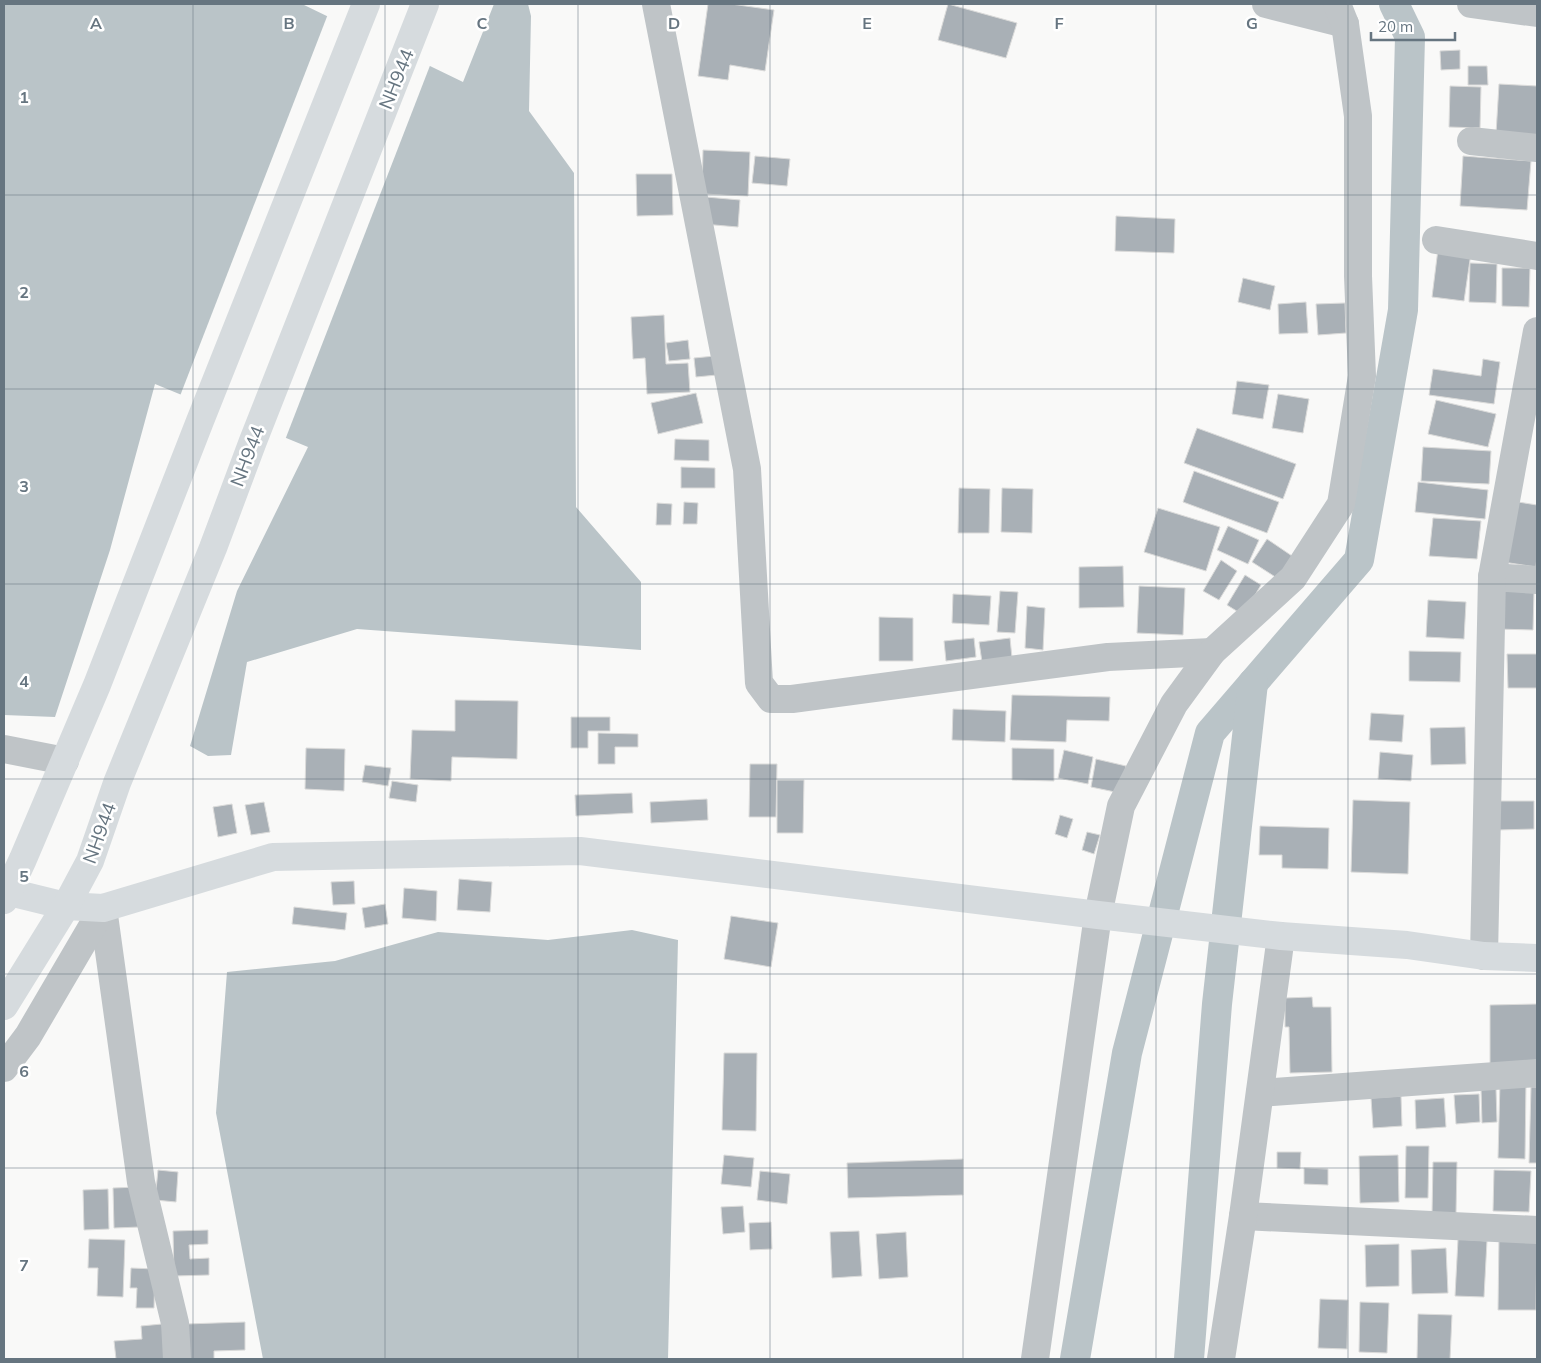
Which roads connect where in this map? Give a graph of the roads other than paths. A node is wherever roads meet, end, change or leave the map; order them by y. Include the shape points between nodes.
1 (656, 4) edge
2 (1266, 4) edge
3 (1471, 4) edge
4 (366, 5) edge
5 (1537, 13) edge
6 (1341, 14) edge
7 (421, 15) edge
8 (1471, 141) dead end
9 (1537, 148) edge
10 (1436, 240) dead end
11 (1537, 256) edge
12 (1537, 330) edge
13 (1492, 577) junction
14 (1537, 580) edge
15 (1212, 652) junction
16 (4, 749) edge
17 (64, 761) junction
18 (6, 896) edge
19 (66, 906) junction
20 (103, 908) junction
21 (1098, 915) junction
22 (1281, 936) junction
23 (1484, 956) junction
24 (1537, 958) edge
25 (4, 1006) edge
26 (4, 1068) edge
27 (1537, 1073) edge
28 (1260, 1093) junction
29 (1243, 1216) junction
30 (1537, 1230) edge
31 (177, 1359) edge
32 (1035, 1359) edge
33 (1221, 1359) edge

1 - 15 street via 747,469 759,682 772,699 1108,658
2 - 6 street
3 - 5 street
4 - 17 main road
6 - 15 street via 1358,116 1362,376 1341,504 1293,578
7 - 19 main road, NH944 / NH944 via 213,548 117,783 90,861
8 - 9 street
10 - 11 street
12 - 13 street
13 - 14 street
13 - 23 street
15 - 21 street via 1174,704 1121,806
16 - 17 street
17 - 18 main road
18 - 19 main road
19 - 20 main road
19 - 25 main road, NH944
20 - 21 main road via 273,857 580,851
20 - 26 street via 28,1036
20 - 31 street via 141,1182 175,1323
21 - 22 main road
21 - 32 street
22 - 23 main road via 1407,945
22 - 28 street
23 - 24 main road
27 - 28 street
28 - 29 street
29 - 30 street
29 - 33 street

